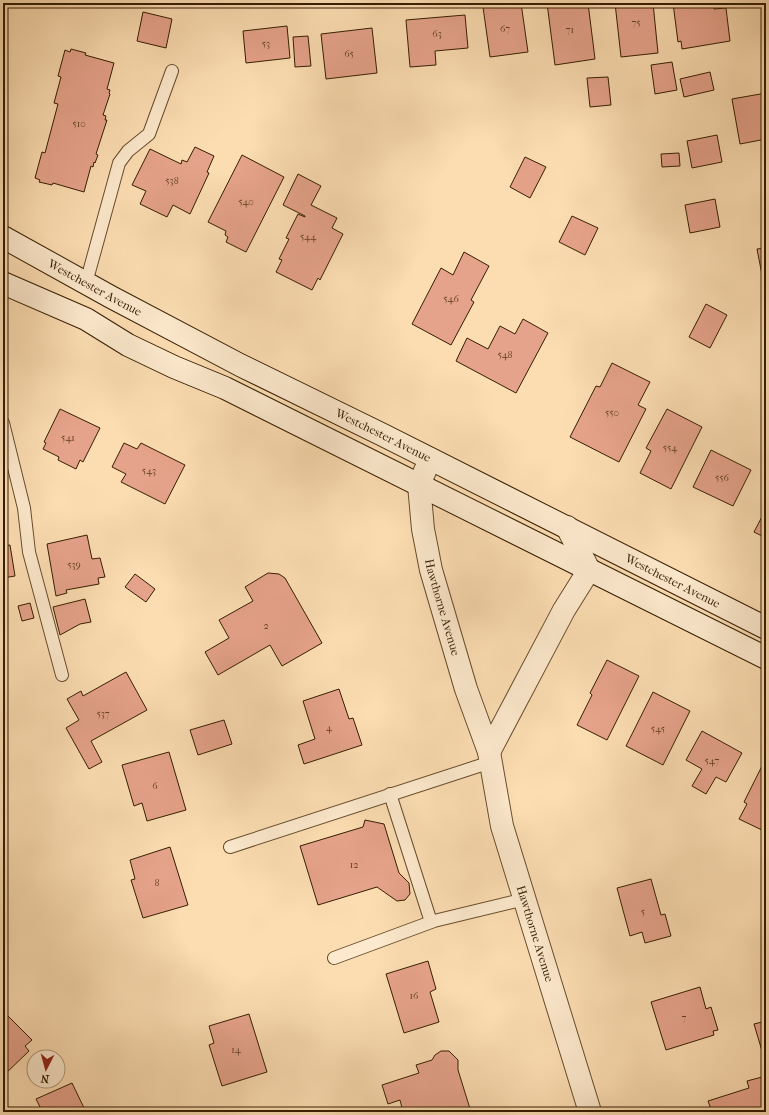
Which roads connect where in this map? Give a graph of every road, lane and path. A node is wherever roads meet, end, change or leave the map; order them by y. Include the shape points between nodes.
1 (172, 71) dead end
2 (3, 237) edge
3 (3, 283) edge
4 (86, 283) junction
5 (3, 423) edge
6 (430, 459) junction
7 (419, 485) junction
8 (567, 527) junction
9 (589, 570) junction
10 (766, 628) edge
11 (766, 658) edge
12 (62, 675) dead end
13 (490, 757) junction
14 (390, 794) junction
15 (230, 847) dead end
16 (525, 899) junction
17 (431, 922) junction
18 (334, 958) dead end
19 (590, 1112) edge

1 - 4 lane via 149,134 128,151 119,163
2 - 4 main road, Westchester Avenue
3 - 7 main road via 86,319 128,345 225,388
4 - 6 main road, Westchester Avenue via 247,369
5 - 12 lane via 24,508 28,552
6 - 7 main road, Hawthorne Avenue
6 - 8 main road, Westchester Avenue
7 - 9 main road
7 - 13 main road, Hawthorne Avenue via 423,529 431,570 466,689
8 - 9 main road
8 - 10 main road, Westchester Avenue
9 - 11 main road
9 - 13 main road via 564,610
13 - 14 lane
13 - 16 main road, Hawthorne Avenue via 502,826
14 - 15 lane
14 - 17 lane
16 - 17 lane
16 - 19 main road, Hawthorne Avenue
17 - 18 lane

